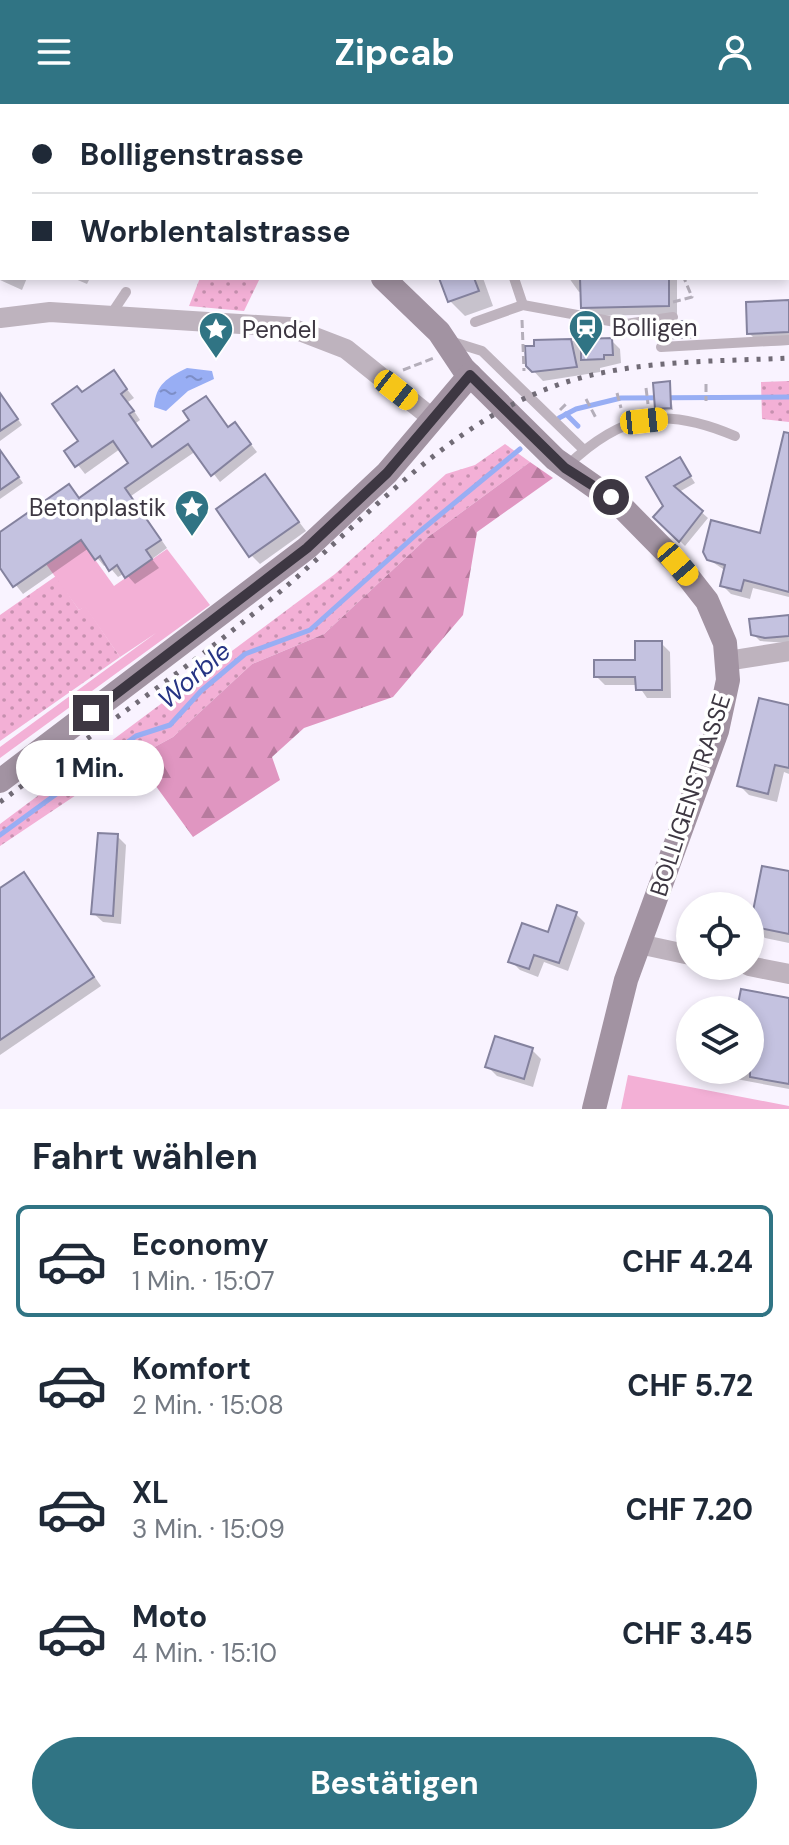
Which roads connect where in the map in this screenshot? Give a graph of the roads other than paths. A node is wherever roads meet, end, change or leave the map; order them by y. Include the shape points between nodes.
1 (385, 280) edge
2 (515, 280) edge
3 (126, 292) dead end
4 (523, 305) junction
5 (110, 316) junction
6 (673, 317) dead end
7 (0, 318) edge
8 (475, 322) dead end
9 (789, 340) edge
10 (661, 347) dead end
11 (441, 348) junction
12 (470, 375) junction
13 (432, 418) junction
14 (735, 436) dead end
15 (584, 450) junction
16 (565, 468) junction
17 (789, 651) edge
18 (727, 661) junction
19 (0, 781) edge
20 (639, 944) junction
21 (676, 952) edge
22 (764, 969) edge
23 (789, 974) edge
24 (594, 1109) edge

1 - 11 main road, BOLLIGENSTRASSE
2 - 4 lane
3 - 5 lane
4 - 6 lane via 626,324
4 - 8 lane
5 - 7 street via 28,313
5 - 13 street via 289,327 337,344
9 - 10 lane
11 - 12 main road, BOLLIGENSTRASSE
11 - 15 lane via 482,351
12 - 13 main road
12 - 16 main road, BOLLIGENSTRASSE
13 - 19 main road via 387,473 307,548
14 - 15 lane via 687,420 662,419 615,428
15 - 16 lane
16 - 18 main road, BOLLIGENSTRASSE via 619,504 690,577 716,620
17 - 18 street
18 - 20 main road, BOLLIGENSTRASSE via 717,731
20 - 21 street
20 - 24 main road, BOLLIGENSTRASSE
22 - 23 street

